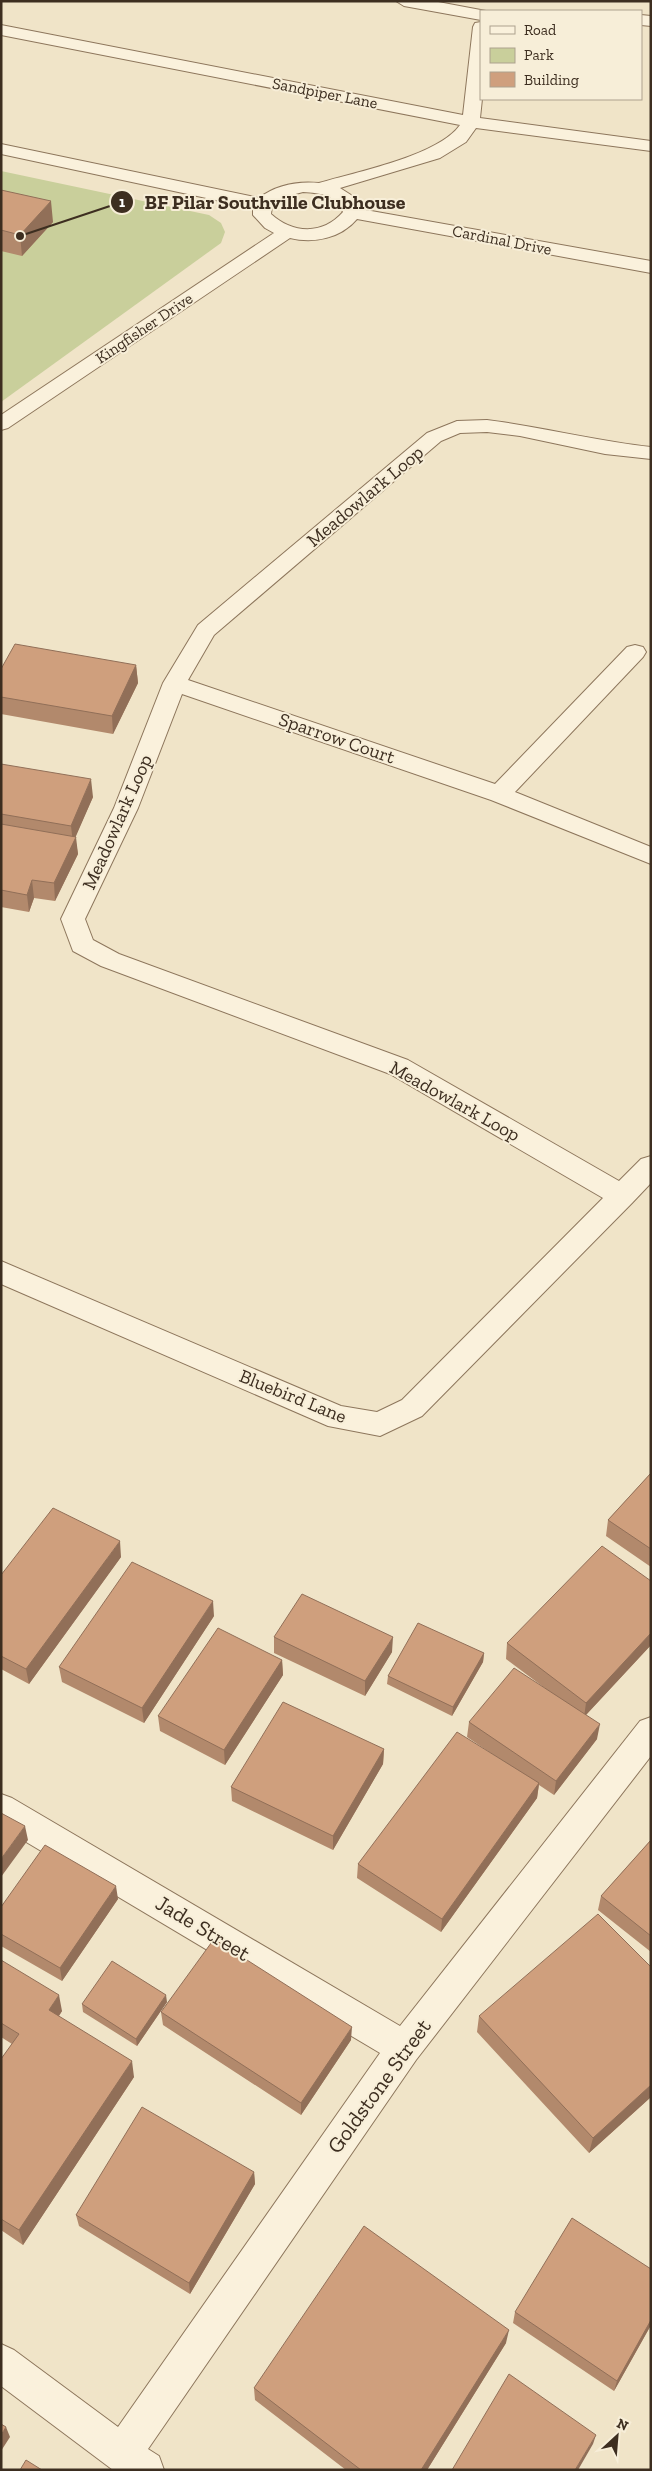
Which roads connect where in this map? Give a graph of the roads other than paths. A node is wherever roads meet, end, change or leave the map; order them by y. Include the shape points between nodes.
1 (404, 1) edge
2 (480, 15) edge
3 (1, 30) edge
4 (480, 36) edge
5 (471, 122) junction
6 (651, 146) edge
7 (1, 149) edge
8 (320, 188) junction
9 (263, 204) junction
10 (353, 213) junction
11 (287, 232) junction
12 (651, 267) edge
13 (1, 424) edge
14 (651, 453) edge
15 (635, 652) dead end
16 (174, 684) junction
17 (499, 794) junction
18 (651, 856) edge
19 (651, 1166) edge
20 (622, 1196) junction
21 (1, 1272) edge
22 (651, 1731) edge
23 (1, 1808) edge
24 (404, 2048) junction
25 (1, 2364) edge
26 (134, 2462) edge

1 - 2 street
3 - 5 street, Sandpiper Lane
4 - 5 street
5 - 6 street, Sandpiper Lane
5 - 8 street via 460,138 434,154
7 - 9 street
8 - 9 street via 286,190
8 - 10 street via 336,192 349,202
9 - 11 street via 262,215 270,225
10 - 11 street via 346,224 330,232 309,235
10 - 12 street, Cardinal Drive
11 - 13 street, Kingfisher Drive
14 - 16 street, Meadowlark Loop via 605,448 487,426 457,427 434,437 206,630
15 - 17 street
16 - 17 street, Sparrow Court
16 - 20 street, Meadowlark Loop via 133,794 73,919 82,945 110,960 399,1067
17 - 18 street, Sparrow Court
19 - 20 street, Bluebird Lane
20 - 21 street, Bluebird Lane via 412,1408 380,1424 338,1418
22 - 24 street, Goldstone Street
23 - 24 street, Jade Street
24 - 26 street, Goldstone Street
25 - 26 street

